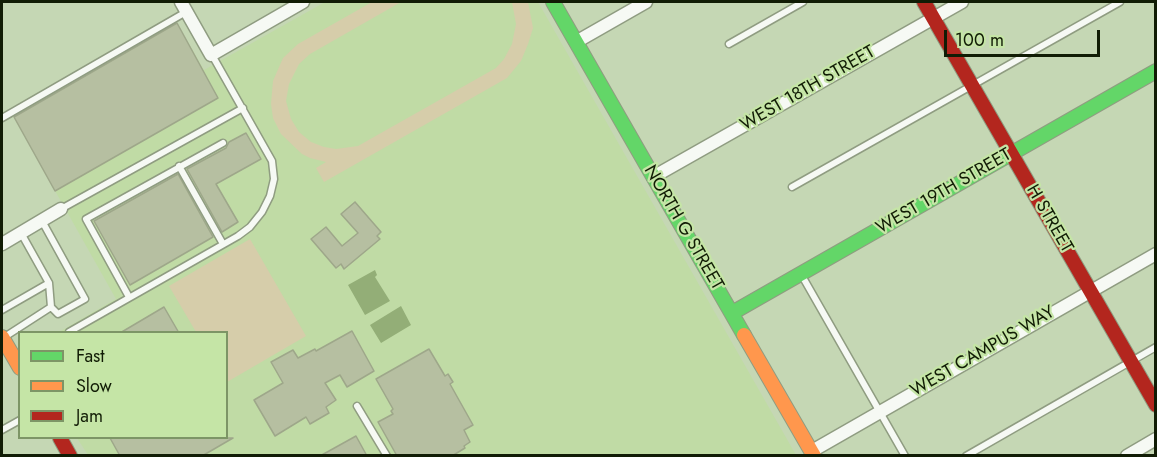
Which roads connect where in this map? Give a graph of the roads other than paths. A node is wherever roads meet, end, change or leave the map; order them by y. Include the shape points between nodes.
1 (303, 2) edge
2 (553, 2) edge
3 (646, 2) edge
4 (803, 2) edge
5 (924, 2) edge
6 (962, 2) edge
7 (1120, 2) edge
8 (184, 7) edge
9 (933, 18) junction
10 (576, 42) junction
11 (729, 44) dead end
12 (211, 55) junction
13 (1155, 71) edge
14 (972, 85) junction
15 (243, 108) junction
16 (2, 118) edge
17 (223, 143) dead end
18 (1011, 154) junction
19 (179, 166) junction
20 (653, 177) junction
21 (792, 187) dead end
22 (61, 209) joint
23 (42, 220) junction
24 (21, 233) junction
25 (2, 244) edge
26 (223, 244) junction
27 (1155, 254) edge
28 (801, 274) junction
29 (49, 284) junction
30 (1090, 291) junction
31 (129, 297) junction
32 (51, 307) junction
33 (2, 310) edge
34 (732, 313) junction
35 (72, 331) edge
36 (2, 338) edge
37 (1155, 347) edge
38 (18, 362) edge
39 (1130, 362) junction
40 (1155, 405) edge
41 (357, 406) dead end
42 (879, 412) junction
43 (18, 421) edge
44 (2, 430) edge
45 (61, 439) edge
46 (1155, 439) edge
47 (813, 454) edge
48 (70, 456) edge
49 (387, 456) edge
50 (904, 456) edge
51 (966, 456) edge
52 (1127, 456) edge

1 - 12 street
2 - 10 street, NORTH G STREET
3 - 10 street
4 - 11 lane
5 - 9 street, H STREET
6 - 9 street, WEST 18TH STREET
7 - 14 lane
8 - 12 street
8 - 16 lane
9 - 14 street, H STREET
9 - 20 street, WEST 18TH STREET
10 - 20 street, NORTH G STREET
12 - 15 lane
13 - 18 street, WEST 19TH STREET
14 - 18 street, H STREET
14 - 21 lane
15 - 22 lane
15 - 26 lane via 272,161 274,179 270,196 250,227
17 - 19 lane
18 - 28 street, WEST 19TH STREET
18 - 30 street, H STREET
19 - 26 lane
19 - 31 lane via 86,219
20 - 34 street, NORTH G STREET
22 - 23 street
23 - 24 street
23 - 32 lane via 85,299 58,314
24 - 25 street
24 - 29 lane
26 - 31 lane
27 - 30 street, WEST CAMPUS WAY
28 - 34 street, WEST 19TH STREET
28 - 42 lane
29 - 32 lane
29 - 33 lane
30 - 39 street, H STREET
30 - 42 street, WEST CAMPUS WAY
31 - 35 lane
32 - 36 lane
34 - 47 street, NORTH G STREET
36 - 38 street
37 - 39 lane
39 - 40 street, H STREET
39 - 51 lane
41 - 49 lane
42 - 47 street, WEST CAMPUS WAY
42 - 50 lane
43 - 44 lane
45 - 48 street
46 - 52 street

